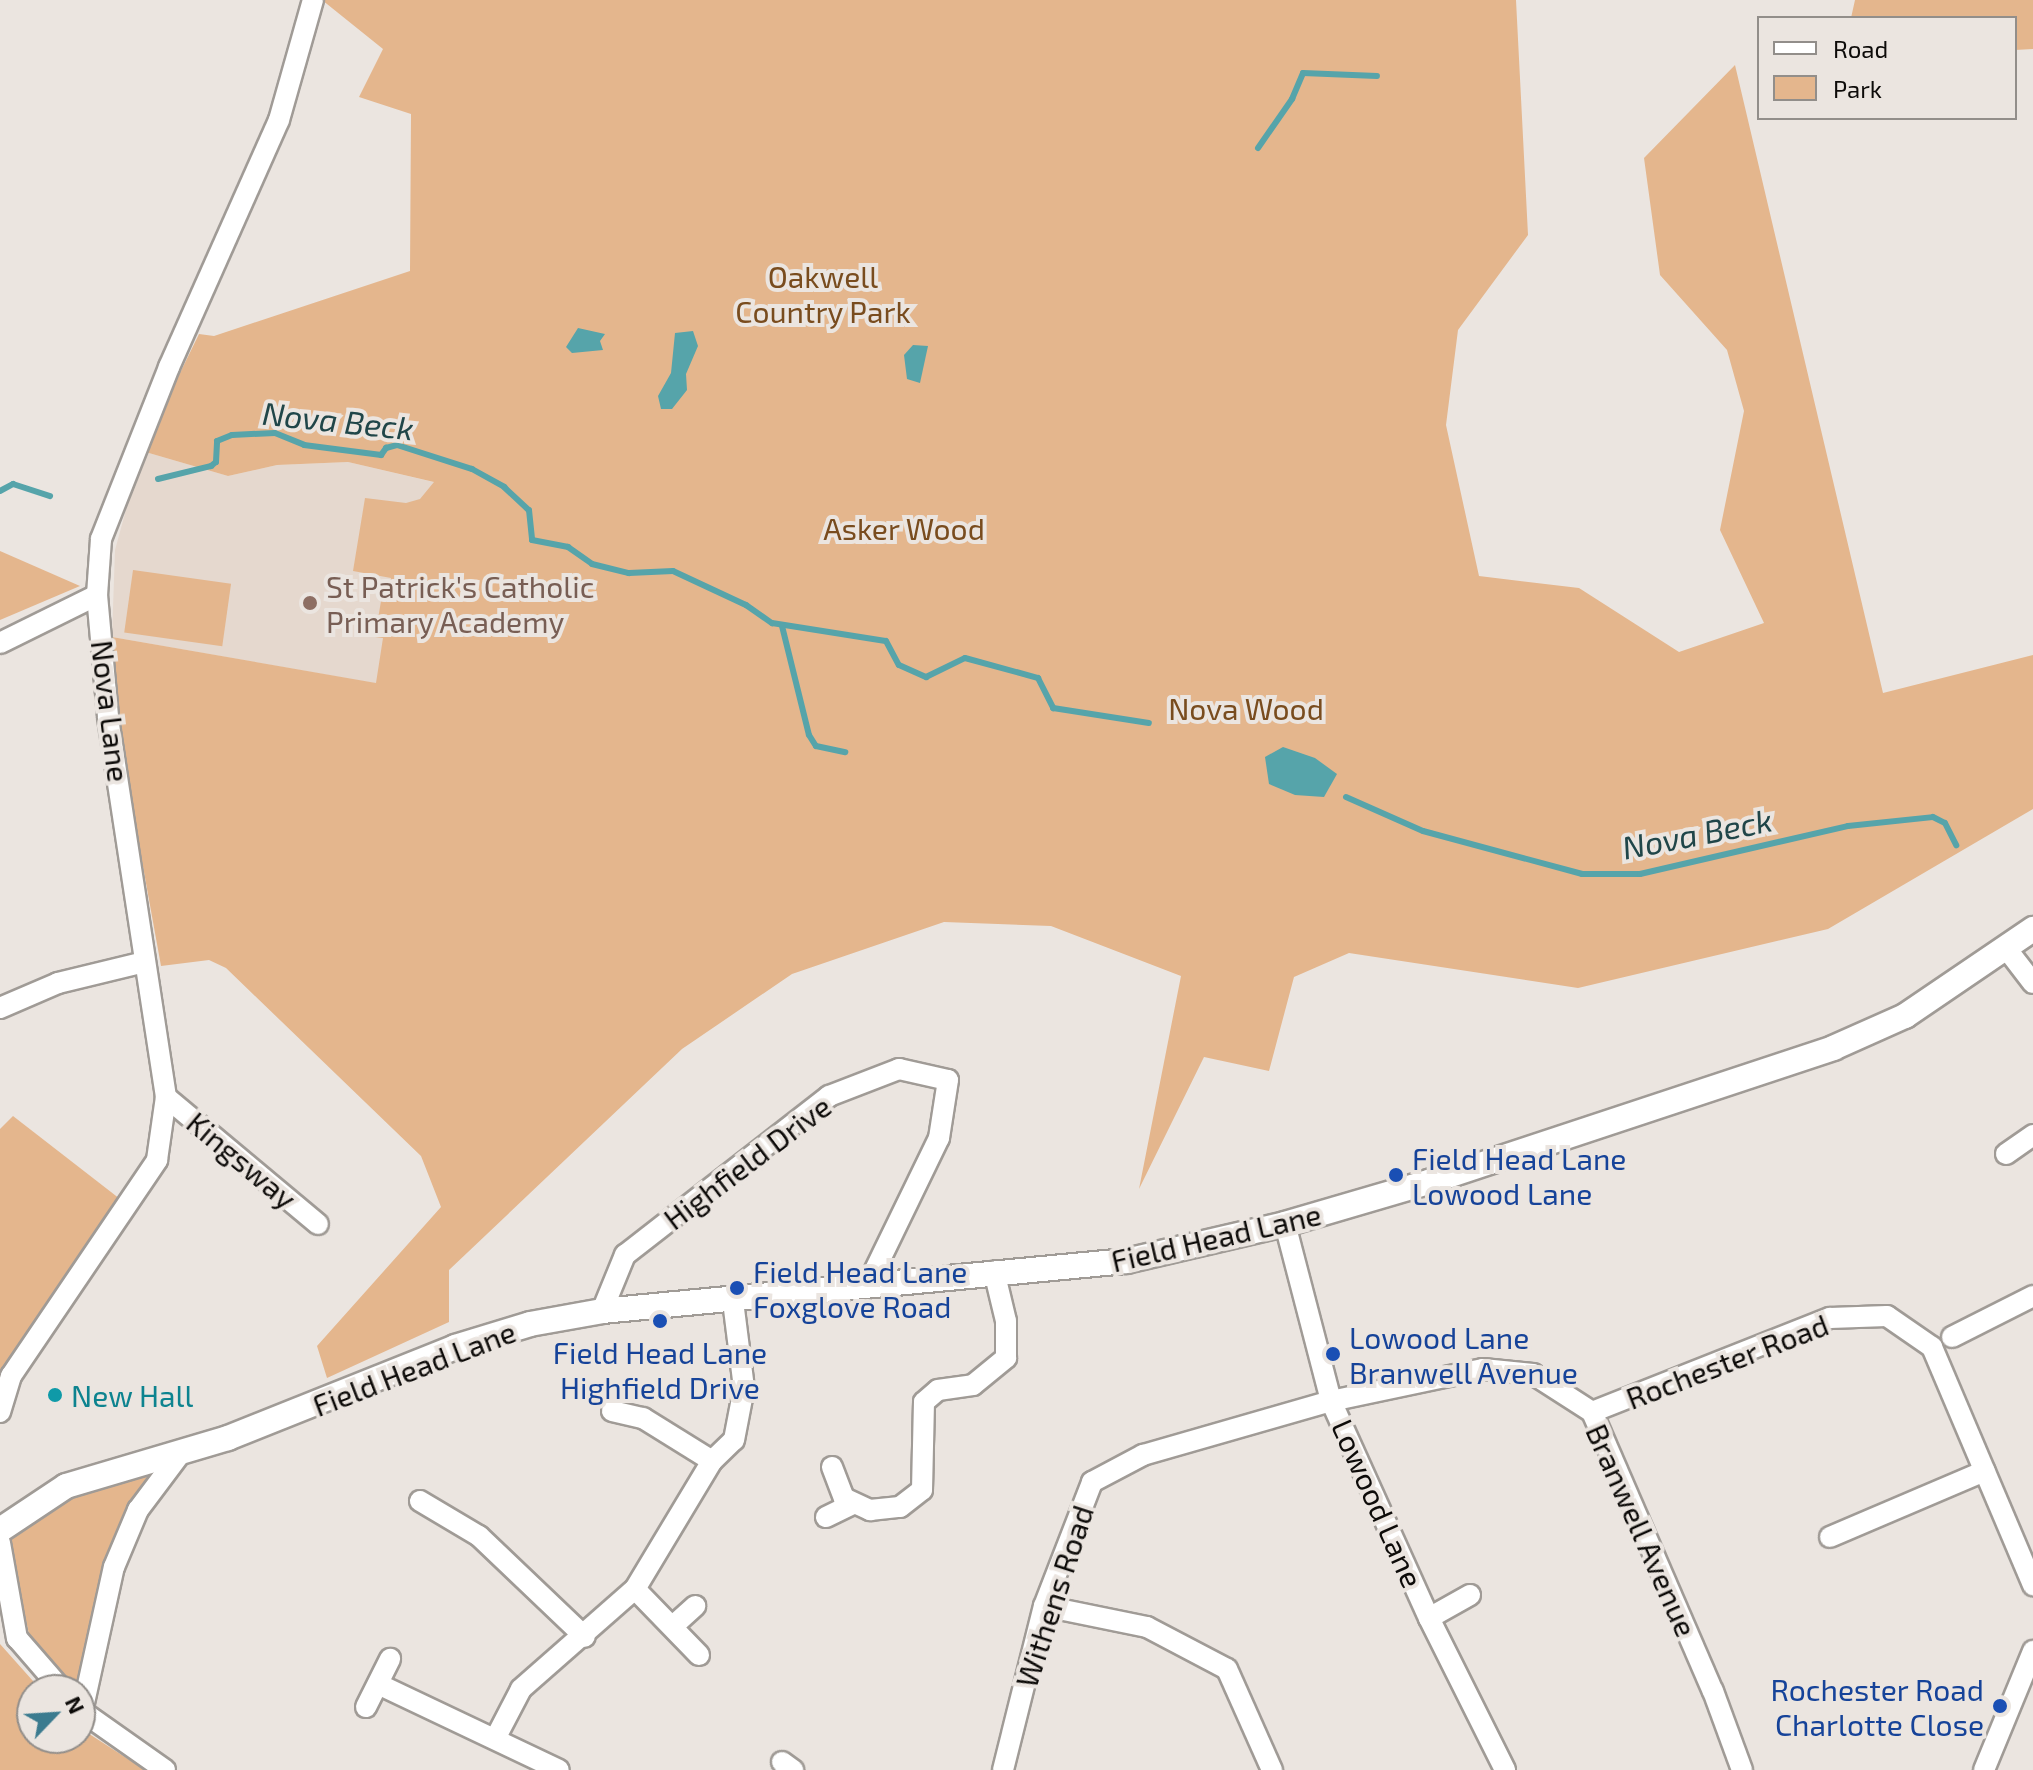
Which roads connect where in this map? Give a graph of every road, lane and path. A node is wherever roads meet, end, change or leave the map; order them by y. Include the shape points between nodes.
1 (313, 0) edge
2 (97, 595) junction
3 (0, 643) edge
4 (2033, 929) edge
5 (2006, 948) junction
6 (145, 962) junction
7 (2033, 983) edge
8 (0, 1008) edge
9 (166, 1097) junction
10 (2033, 1135) edge
11 (2006, 1154) dead end
12 (318, 1224) dead end
13 (1285, 1224) junction
14 (994, 1271) junction
15 (867, 1286) junction
16 (2033, 1296) edge
17 (733, 1301) junction
18 (602, 1311) junction
19 (1952, 1337) dead end
20 (1331, 1401) junction
21 (612, 1411) dead end
22 (0, 1412) edge
23 (1592, 1412) junction
24 (183, 1450) junction
25 (712, 1461) junction
26 (832, 1467) dead end
27 (1985, 1471) junction
28 (420, 1501) dead end
29 (851, 1505) junction
30 (826, 1517) dead end
31 (0, 1530) edge
32 (1830, 1537) dead end
33 (0, 1543) edge
34 (2033, 1585) edge
35 (635, 1589) junction
36 (1470, 1595) dead end
37 (695, 1606) dead end
38 (1044, 1606) junction
39 (1429, 1618) junction
40 (673, 1626) junction
41 (585, 1637) junction
42 (2033, 1651) edge
43 (699, 1655) dead end
44 (390, 1659) dead end
45 (48, 1674) edge
46 (89, 1674) edge
47 (378, 1684) junction
48 (366, 1707) dead end
49 (96, 1722) edge
50 (495, 1739) junction
51 (165, 1770) edge
52 (559, 1770) edge
53 (1003, 1770) edge
54 (1272, 1770) edge
55 (1505, 1770) edge
56 (1742, 1770) edge
57 (1984, 1770) edge

1 - 2 street, Nova Lane via 279,120 169,367 101,539
2 - 3 street
2 - 6 street, Nova Lane via 108,716
4 - 5 main road, Field Head Lane
5 - 7 street
5 - 13 main road, Field Head Lane via 1905,1016 1833,1048 1473,1168
6 - 8 street via 58,983
6 - 9 street, Nova Lane
9 - 12 street, Kingsway
9 - 22 street, Nova Lane via 157,1160 11,1376
10 - 11 street
13 - 14 main road, Field Head Lane via 1126,1261
13 - 20 street, Lowood Lane
14 - 15 main road, Field Head Lane
14 - 29 street via 1006,1321 1006,1358 973,1385 938,1390 924,1402 922,1490 900,1507 870,1510
15 - 17 main road, Field Head Lane
15 - 18 street, Highfield Drive via 939,1138 948,1080 899,1069 829,1096 625,1255
16 - 19 street
17 - 18 main road, Field Head Lane
17 - 25 street via 744,1388 734,1440
18 - 24 main road, Field Head Lane via 530,1324 455,1347 292,1414
20 - 23 street, Branwell Avenue via 1483,1369 1533,1374
20 - 38 street, Withens Road via 1143,1455 1092,1482
20 - 39 street, Lowood Lane
21 - 25 street via 643,1418
23 - 27 street, Rochester Road via 1830,1318 1887,1316 1932,1347
23 - 56 street, Branwell Avenue
24 - 31 main road, Field Head Lane via 66,1486
24 - 46 street via 138,1510 114,1567
25 - 35 street
26 - 29 street
27 - 32 street
27 - 34 street, Rochester Road
28 - 41 street via 479,1536
29 - 30 street
33 - 45 street via 17,1638
35 - 40 street
35 - 41 street
36 - 39 street
37 - 40 street
38 - 53 street, Withens Road
38 - 54 street via 1147,1627 1227,1669
39 - 55 street, Lowood Lane
40 - 43 street
41 - 50 street via 521,1689
42 - 57 street
44 - 47 street
47 - 48 street
47 - 50 street
49 - 51 street
50 - 52 street

